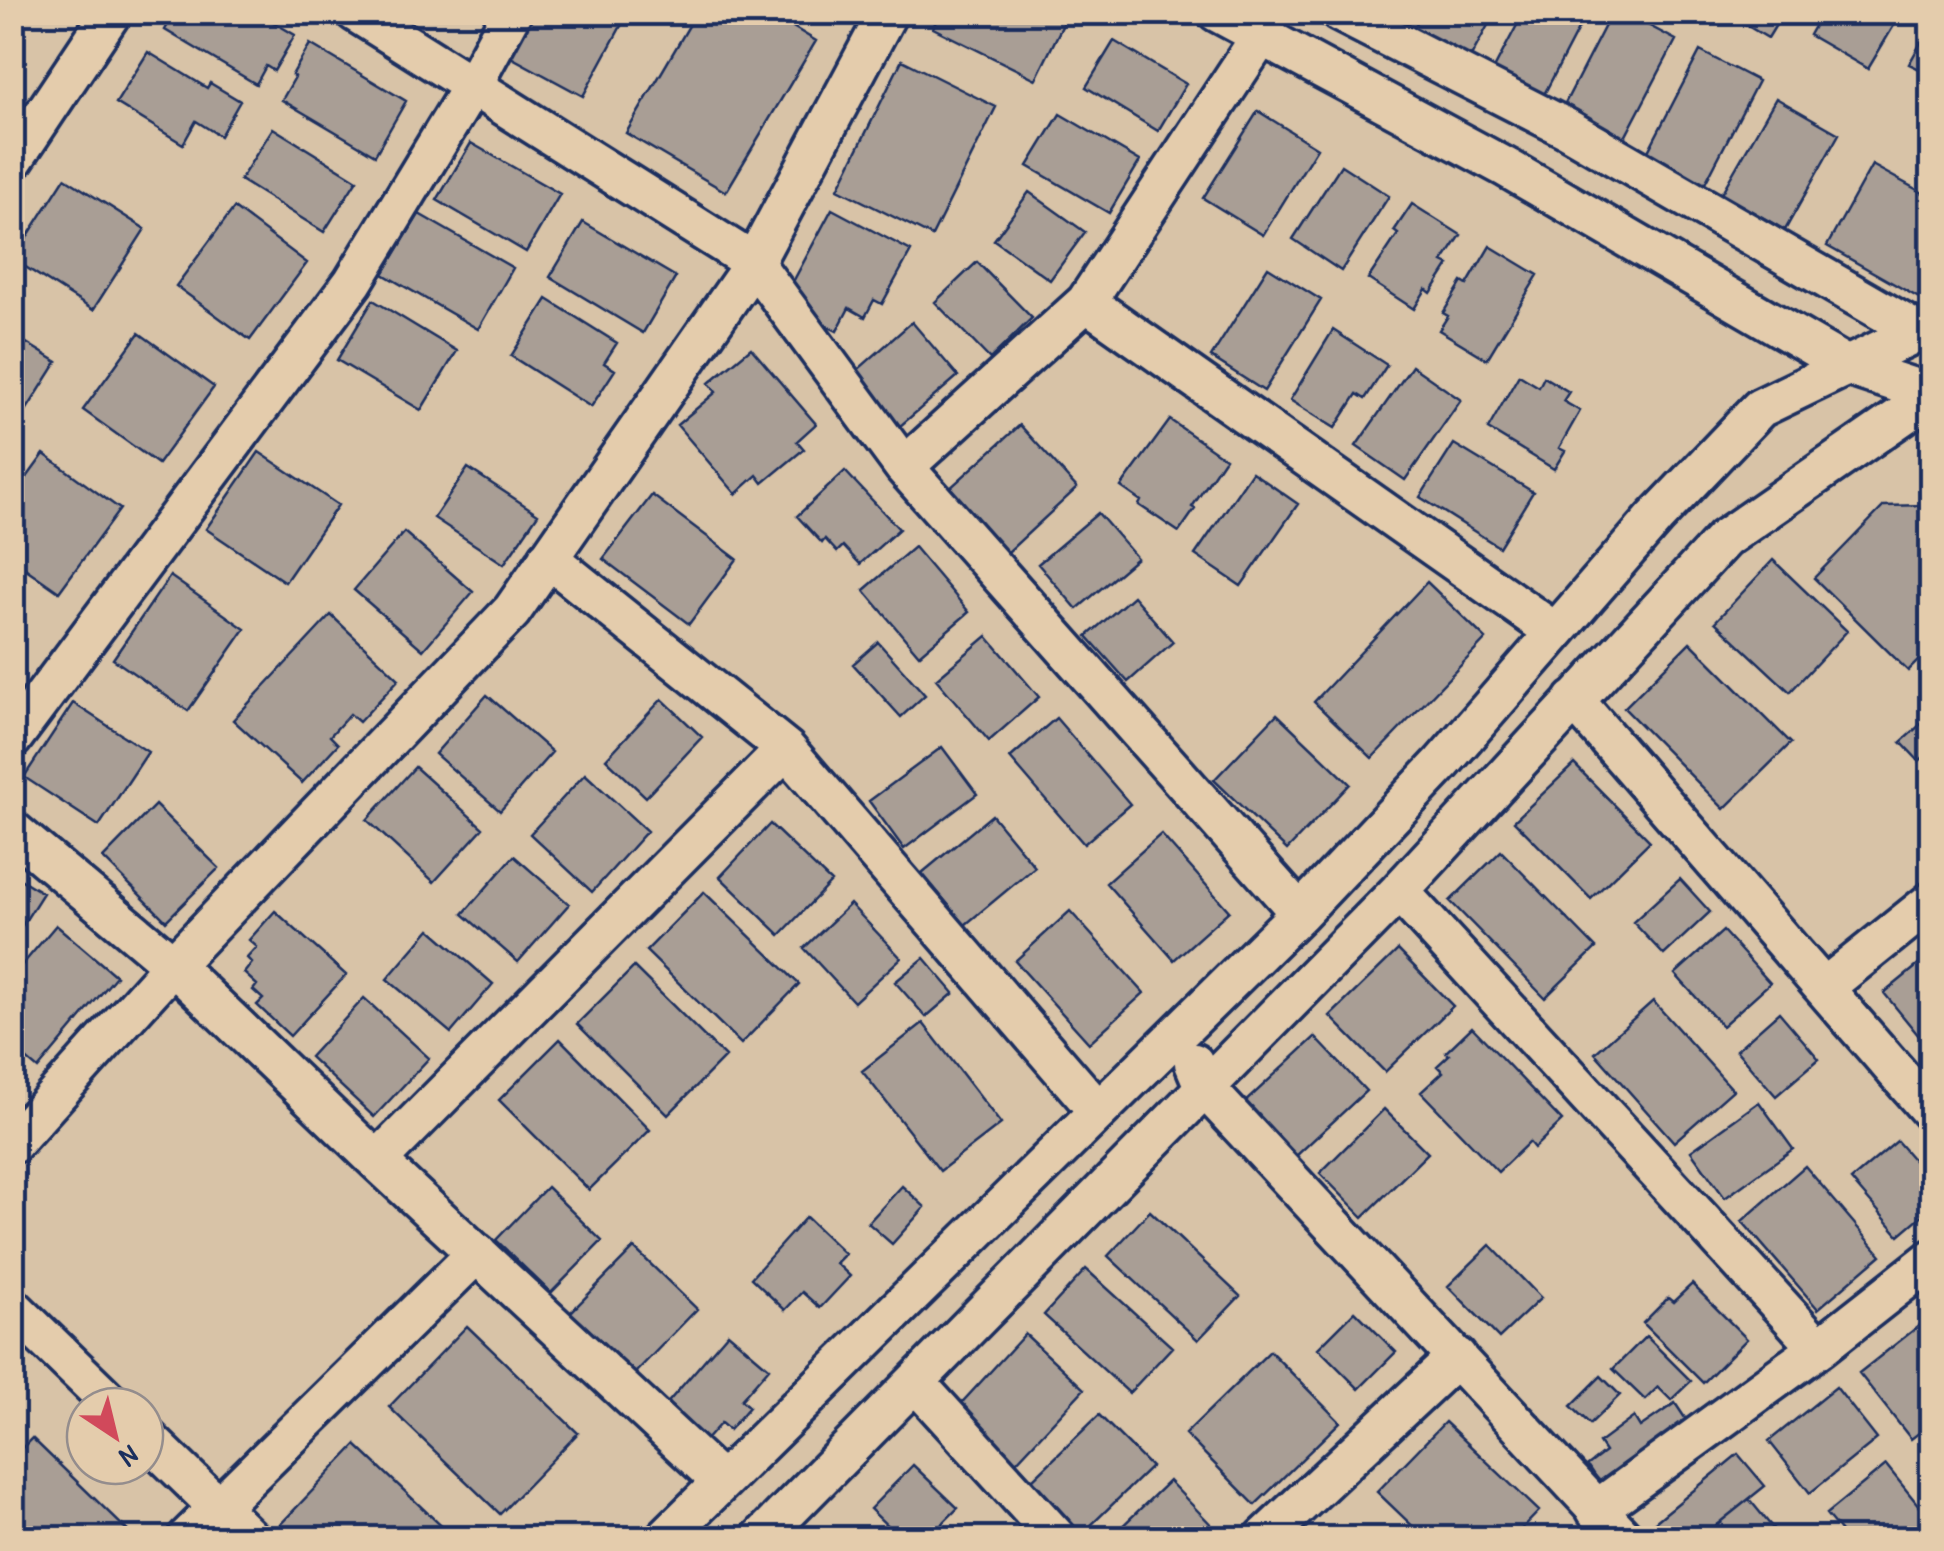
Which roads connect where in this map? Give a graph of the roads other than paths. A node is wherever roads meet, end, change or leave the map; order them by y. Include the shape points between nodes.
1 (112, 12) edge
2 (355, 12) edge
3 (512, 12) edge
4 (888, 12) edge
5 (1217, 12) edge
6 (1339, 12) edge
7 (1262, 36) junction
8 (472, 86) junction
9 (12, 162) edge
10 (754, 263) junction
11 (1086, 302) junction
12 (1928, 331) edge
13 (1848, 366) junction
14 (1932, 394) edge
15 (904, 466) junction
16 (548, 558) junction
17 (1555, 632) junction
18 (1574, 700) junction
19 (12, 739) edge
20 (786, 750) junction
21 (12, 830) edge
22 (1399, 891) junction
23 (1932, 901) edge
24 (1300, 913) junction
25 (172, 965) junction
26 (1826, 987) junction
27 (1182, 1030) junction
28 (1204, 1087) junction
29 (1098, 1112) junction
30 (1932, 1113) edge
31 (12, 1144) edge
32 (377, 1161) junction
33 (476, 1254) junction
34 (1932, 1258) edge
35 (12, 1307) edge
36 (1818, 1348) junction
37 (1457, 1357) junction
38 (916, 1382) junction
39 (93, 1386) edge
40 (165, 1455) edge
41 (722, 1481) junction
42 (219, 1508) junction
43 (1596, 1510) junction
44 (188, 1538) edge
45 (250, 1538) edge
46 (665, 1538) edge
47 (760, 1538) edge
48 (1057, 1538) edge
49 (1264, 1538) edge
50 (1624, 1538) edge

1 - 9 street
2 - 8 street
3 - 8 street
4 - 10 street
5 - 7 street
6 - 12 street via 1566,128
7 - 11 street
7 - 13 street via 1507,168
8 - 10 street
8 - 19 street via 353,282
10 - 15 street
10 - 16 street
11 - 15 street
11 - 17 street
12 - 13 street
13 - 14 street
13 - 17 street via 1760,408
14 - 18 street via 1724,539
15 - 24 street
16 - 20 street
16 - 25 street via 512,610
17 - 24 street
18 - 22 street
18 - 26 street
20 - 29 street
20 - 32 street
21 - 25 street
22 - 28 street
22 - 36 street
23 - 26 street
24 - 27 street
25 - 31 street
25 - 32 street
26 - 30 street
27 - 28 street
27 - 29 street
28 - 37 street
28 - 38 street
29 - 41 street
32 - 33 street
33 - 41 street
33 - 42 street
34 - 36 street
35 - 39 street
36 - 43 street
37 - 43 street
37 - 49 street
38 - 47 street
38 - 48 street
40 - 42 street
41 - 46 street
42 - 44 street
42 - 45 street
43 - 50 street

